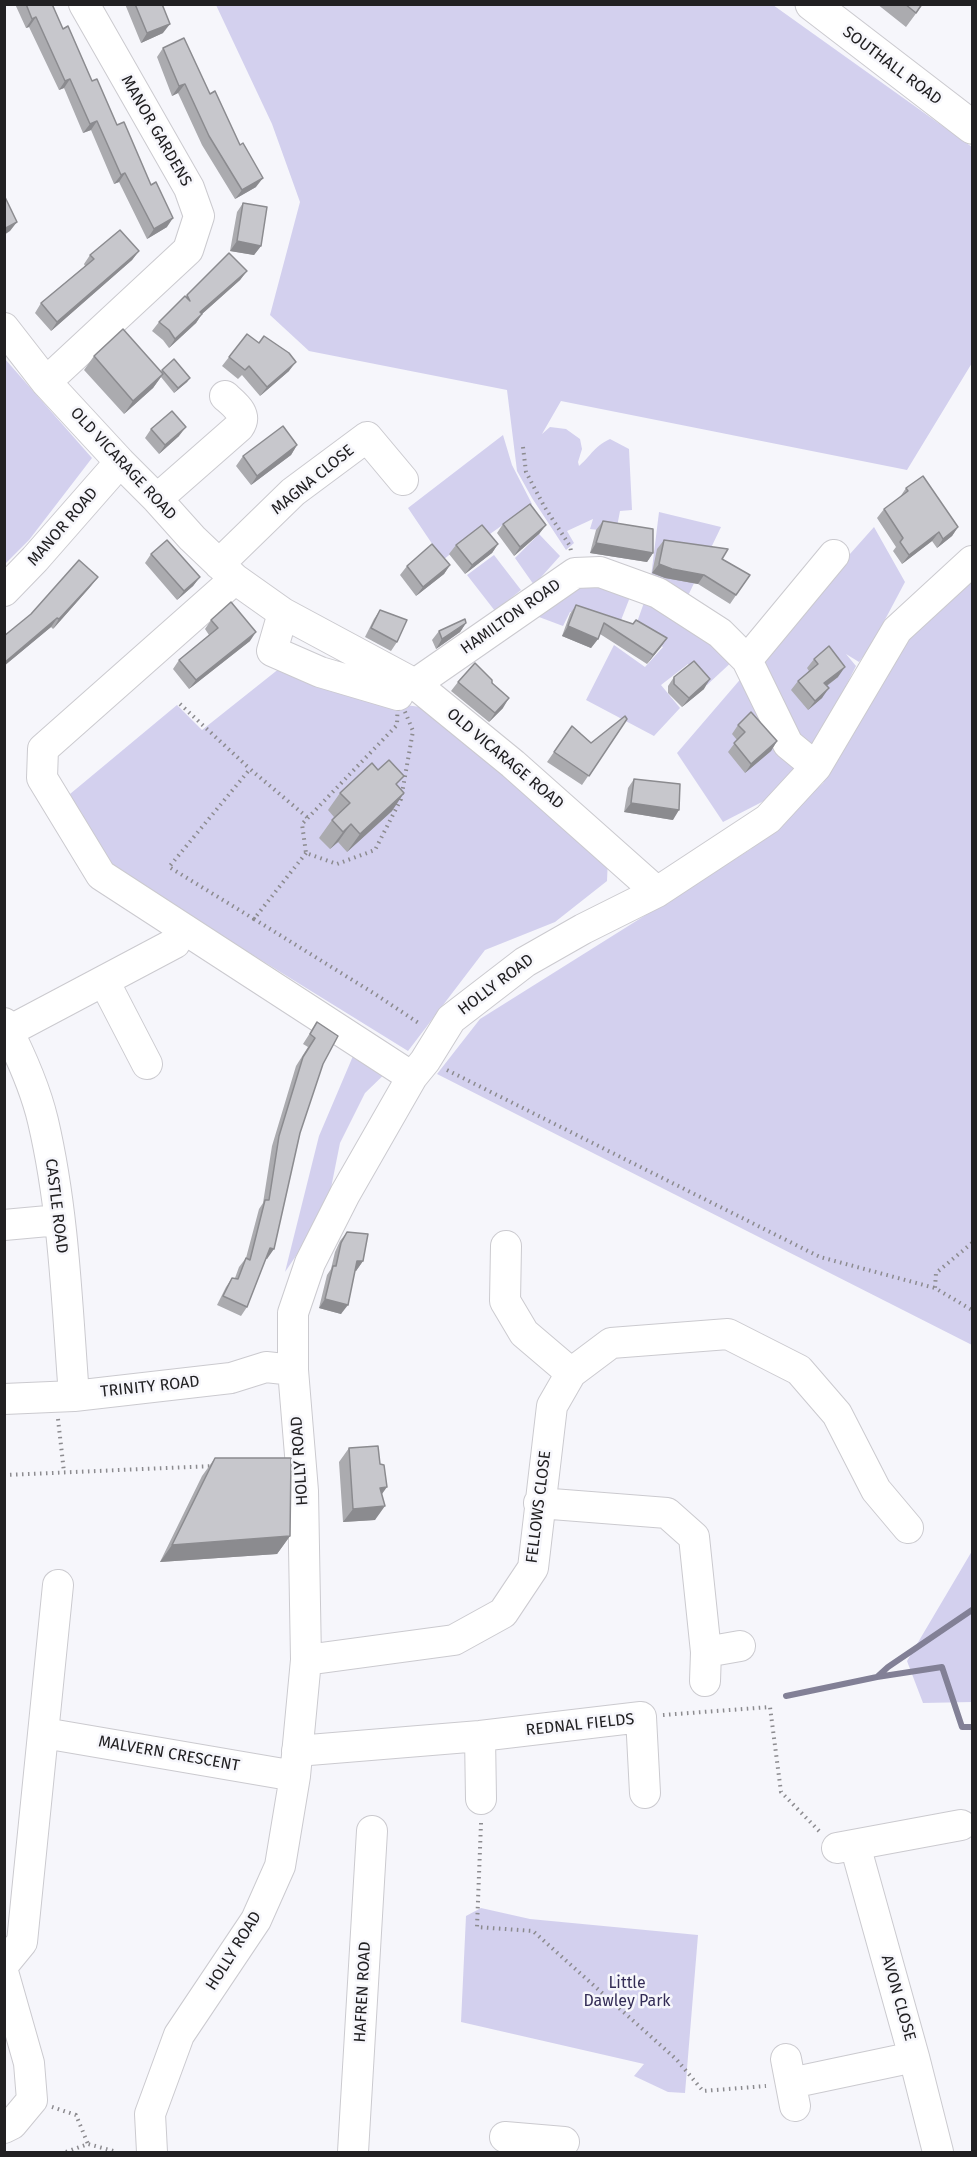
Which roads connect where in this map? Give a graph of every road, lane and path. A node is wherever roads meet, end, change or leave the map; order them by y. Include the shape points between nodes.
1 (84, 4) edge
2 (812, 4) edge
3 (972, 127) edge
4 (4, 328) edge
5 (46, 382) junction
6 (225, 396) dead end
7 (523, 447) dead end
8 (120, 462) junction
9 (403, 480) dead end
10 (157, 499) junction
11 (834, 555) dead end
12 (972, 561) edge
13 (227, 572) junction
14 (574, 573) junction
15 (4, 591) edge
16 (747, 660) junction
17 (404, 685) junction
18 (180, 704) dead end
19 (816, 766) junction
20 (250, 770) junction
21 (308, 818) junction
22 (306, 853) junction
23 (657, 892) junction
24 (254, 919) junction
25 (175, 943) dead end
26 (104, 981) junction
27 (7, 1027) edge
28 (425, 1028) dead end
29 (147, 1064) dead end
30 (419, 1069) junction
31 (59, 1220) junction
32 (4, 1225) edge
33 (972, 1243) edge
34 (506, 1246) dead end
35 (935, 1288) junction
36 (972, 1310) edge
37 (293, 1370) junction
38 (570, 1373) junction
39 (65, 1396) junction
40 (4, 1398) edge
41 (225, 1466) edge
42 (64, 1472) junction
43 (4, 1475) edge
44 (539, 1503) junction
45 (908, 1528) dead end
46 (59, 1586) dead end
47 (740, 1646) dead end
48 (306, 1660) junction
49 (641, 1717) junction
50 (44, 1733) junction
51 (480, 1736) junction
52 (296, 1763) junction
53 (645, 1793) dead end
54 (481, 1799) joint
55 (961, 1825) dead end
56 (372, 1831) dead end
57 (846, 1846) junction
58 (4, 1964) edge
59 (4, 1975) edge
60 (914, 2057) junction
61 (790, 2083) joint
62 (32, 2100) junction
63 (4, 2128) edge
64 (505, 2136) dead end
65 (88, 2144) junction
66 (546, 2145) edge
67 (66, 2152) edge
68 (117, 2152) edge
69 (152, 2152) edge
70 (353, 2152) edge
71 (938, 2152) edge

1 - 5 street, MANOR GARDENS via 189,188 199,216 188,250
2 - 3 main road, SOUTHALL ROAD
4 - 5 street, OLD VICARAGE ROAD
5 - 8 street, OLD VICARAGE ROAD
6 - 10 street via 242,414 243,421
7 - 14 path via 526,472 570,546
8 - 10 street, OLD VICARAGE ROAD
8 - 15 street, MANOR ROAD
9 - 13 street, MAGNA CLOSE via 368,436 293,492
10 - 13 street, OLD VICARAGE ROAD
11 - 16 street
12 - 19 street via 897,630
13 - 17 street, OLD VICARAGE ROAD via 283,613
13 - 30 street via 44,749 42,778 101,874
14 - 16 street, HAMILTON ROAD via 600,572 658,592 720,633
14 - 17 street, HAMILTON ROAD
16 - 19 street, HAMILTON ROAD via 788,744
17 - 21 path via 397,725
17 - 22 path via 413,731 401,799 375,850 337,864
17 - 23 street, OLD VICARAGE ROAD via 513,764
18 - 20 path
19 - 23 street via 768,819
20 - 21 path
20 - 24 path via 169,867
21 - 22 path via 302,824
22 - 24 path
23 - 30 street, HOLLY ROAD via 525,962 452,1019
24 - 28 path
25 - 26 street
26 - 27 street
26 - 29 street
27 - 31 street, CASTLE ROAD via 43,1120
30 - 35 path via 457,1074 820,1257
30 - 37 street, HOLLY ROAD via 345,1194 310,1263 293,1313
31 - 32 street
31 - 39 street, CASTLE ROAD
33 - 35 path via 936,1273
34 - 38 street via 505,1301 524,1334
35 - 36 path
37 - 39 street, TRINITY ROAD via 266,1367 231,1378
37 - 48 street, HOLLY ROAD via 303,1491
38 - 44 street, FELLOWS CLOSE via 552,1406
38 - 45 street, FELLOWS CLOSE via 611,1343 728,1334 799,1370 837,1414 876,1490
39 - 40 street, TRINITY ROAD
39 - 42 path
41 - 42 path
42 - 43 path
44 - 47 street via 667,1513 694,1537 706,1666
44 - 48 street, FELLOWS CLOSE via 533,1568 502,1613 454,1640
46 - 50 street
48 - 52 street, HOLLY ROAD
49 - 51 street, REDNAL FIELDS
49 - 53 street, REDNAL FIELDS
49 - 57 path via 770,1707 781,1792
50 - 52 street, MALVERN CRESCENT
50 - 58 street via 22,1941
51 - 52 street, REDNAL FIELDS
51 - 54 street
52 - 69 street, HOLLY ROAD via 280,1866 256,1920 180,2035 150,2114
54 - 61 path via 477,1927 533,1931 677,2060 703,2091
55 - 57 street
56 - 70 street, HAFREN ROAD
57 - 60 street, AVON CLOSE
59 - 62 street via 29,2063
60 - 61 street
60 - 71 street, AVON CLOSE
62 - 63 street
62 - 65 path via 76,2115
64 - 66 street
65 - 67 path
65 - 68 path

